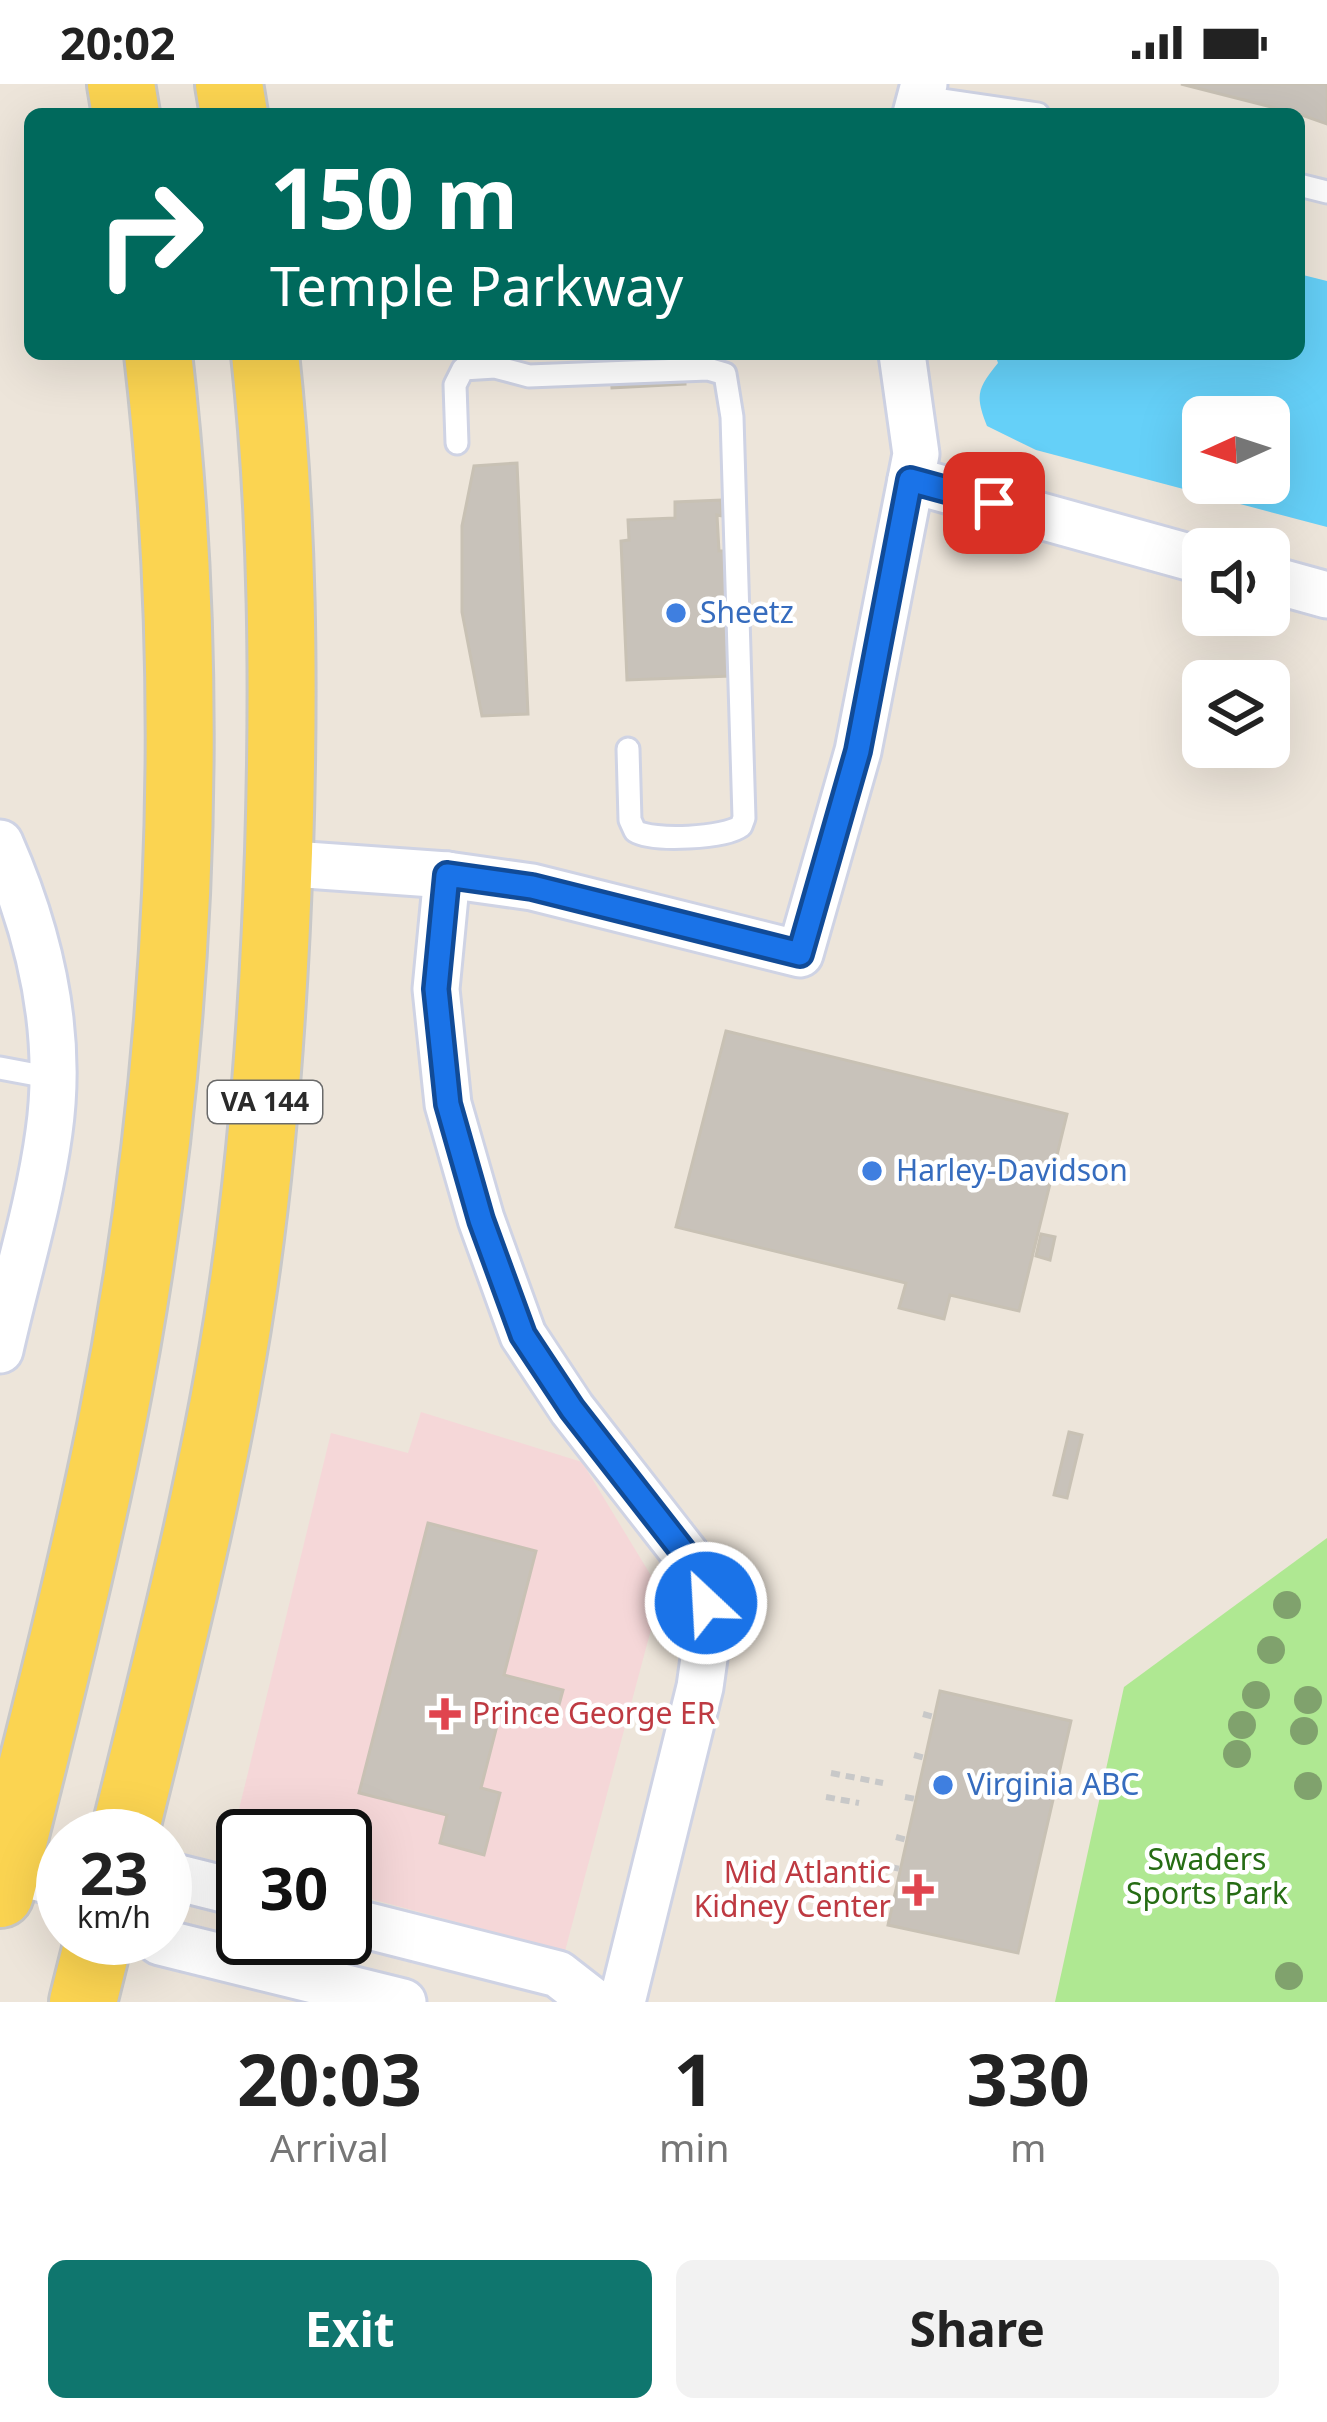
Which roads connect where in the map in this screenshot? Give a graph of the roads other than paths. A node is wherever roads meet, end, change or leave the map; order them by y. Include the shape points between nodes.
1 (920, 98) edge
2 (1003, 108) edge
3 (158, 360) edge
4 (265, 360) edge
5 (903, 360) edge
6 (457, 442) dead end
7 (910, 480) junction
8 (1182, 555) edge
9 (1290, 585) edge
10 (1327, 595) edge
11 (628, 749) dead end
12 (0, 843) edge
13 (278, 863) junction
14 (447, 875) junction
15 (0, 1068) edge
16 (53, 1078) junction
17 (0, 1350) edge
18 (130, 1809) edge
19 (23, 1883) edge
20 (372, 1927) edge
21 (192, 1950) edge
22 (92, 1965) edge
23 (83, 2002) edge
24 (403, 2002) edge
25 (594, 2002) edge
26 (622, 2002) edge

1 - 2 lane
3 - 19 main road via 176,581 178,745 162,1072 111,1425 61,1653
4 - 13 main road, VA 144 via 282,610
5 - 7 street via 916,454
6 - 11 lane via 455,385 463,370 719,370 728,381 741,826 653,838 635,831
7 - 8 street
7 - 14 street via 858,751 800,954 532,887
9 - 10 street
12 - 16 street via 39,949
13 - 14 street
13 - 18 main road, VA 144 via 262,1133 242,1297
14 - 26 street via 436,989 448,1104 481,1220 523,1335 689,1559 706,1603 700,1687
15 - 16 lane
16 - 17 street via 40,1183
20 - 25 street via 558,1974
21 - 24 street
22 - 23 main road

